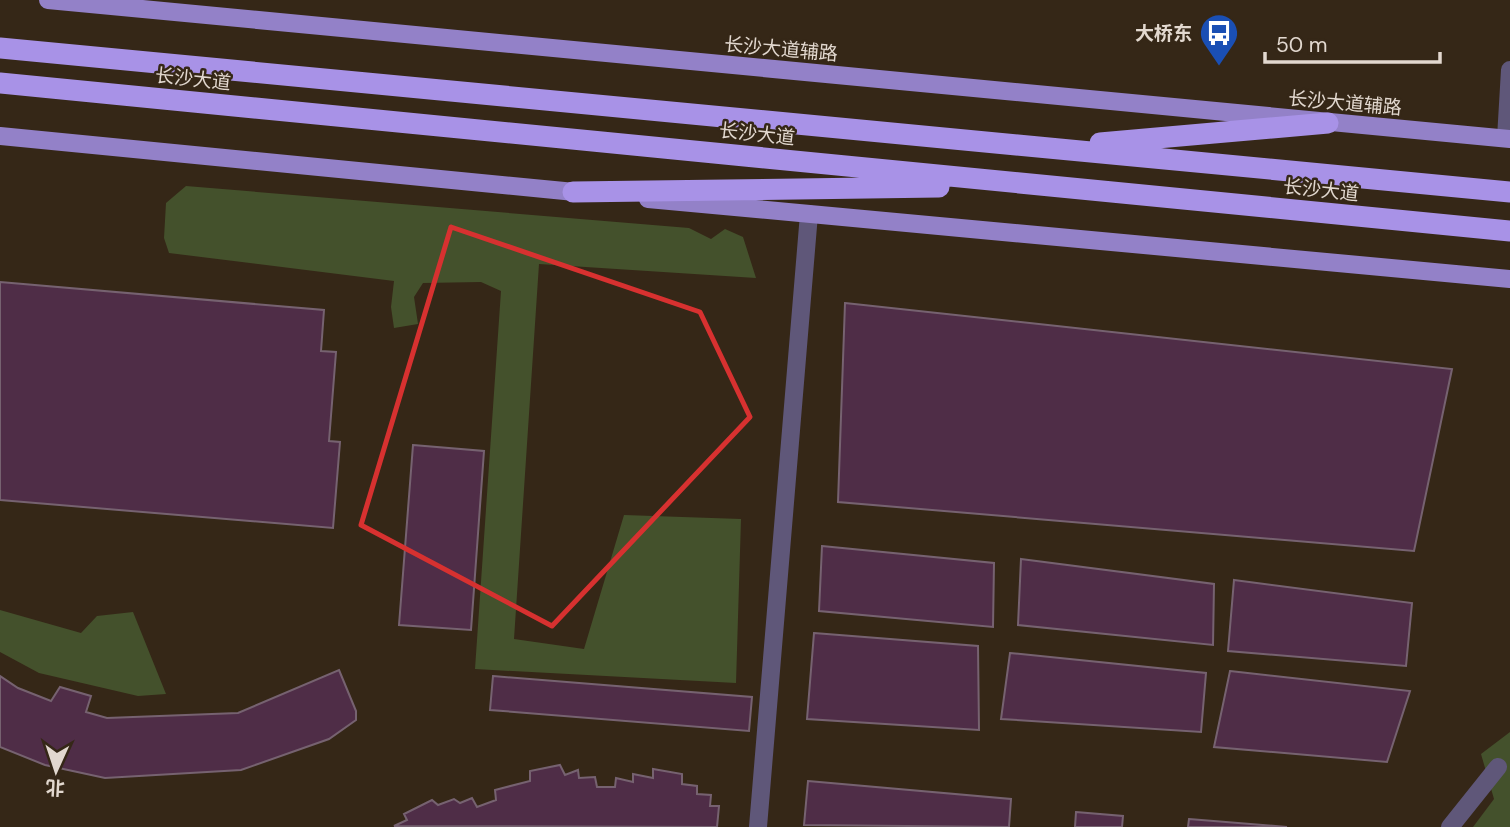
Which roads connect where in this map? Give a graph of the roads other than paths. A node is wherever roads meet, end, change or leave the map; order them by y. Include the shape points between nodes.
1 (48, 0) edge
2 (176, 6) edge
3 (0, 48) edge
4 (1510, 70) edge
5 (0, 83) edge
6 (1328, 123) junction
7 (0, 136) edge
8 (1508, 138) edge
9 (1046, 148) junction
10 (1041, 185) junction
11 (573, 192) junction
12 (1510, 192) edge
13 (809, 214) junction
14 (1510, 231) edge
15 (1510, 279) edge
16 (1498, 767) dead end
17 (758, 827) edge
18 (1450, 827) edge

1 - 2 main road, 长沙大道辅路
2 - 6 main road, 长沙大道辅路
3 - 9 highway, 长沙大道
4 - 8 street
5 - 10 highway, 长沙大道
6 - 8 main road, 长沙大道辅路
6 - 9 highway
7 - 11 main road
9 - 12 highway, 长沙大道
10 - 11 highway
10 - 14 highway, 长沙大道
11 - 13 main road
13 - 15 main road
13 - 17 street
16 - 18 street

